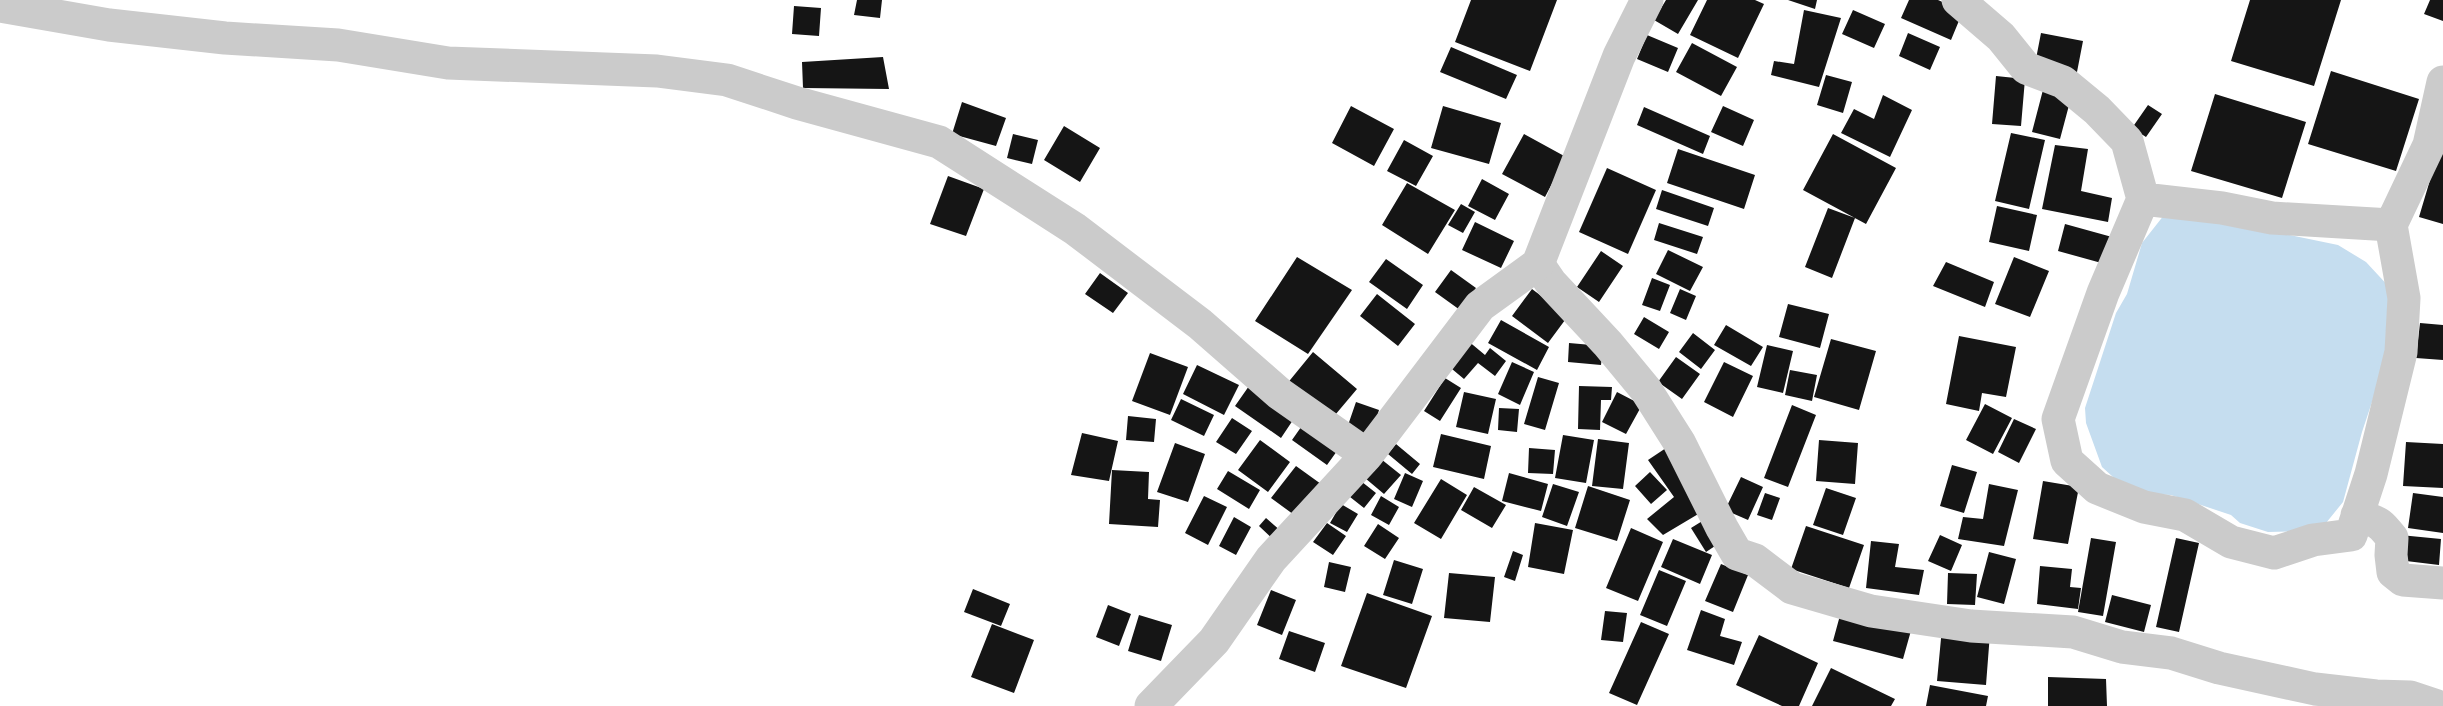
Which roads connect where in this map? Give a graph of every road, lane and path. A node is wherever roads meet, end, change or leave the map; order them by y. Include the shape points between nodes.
1 (1647, 0) edge
2 (1958, 0) edge
3 (0, 6) edge
4 (2443, 82) edge
5 (2143, 199) junction
6 (2391, 225) junction
7 (1538, 264) junction
8 (1367, 455) junction
9 (2357, 515) junction
10 (2443, 583) edge
11 (2288, 695) edge
12 (1151, 706) edge
13 (2437, 706) edge

1 - 7 street via 1618,56
2 - 5 street via 2001,37 2026,68 2063,82 2127,141
3 - 8 street via 121,26 338,45 448,63 657,71 727,80 797,104 939,142 1075,229 1200,324 1280,394
4 - 6 street via 2428,145
5 - 6 street via 2271,218
5 - 9 street via 2103,293 2058,418 2067,460 2097,488 2144,507 2185,515 2231,542 2274,553 2313,540 2351,535
6 - 9 street via 2404,298 2401,352
7 - 8 street via 1480,306
7 - 11 street via 1646,390 1680,442 1737,554 1755,560 1792,588 1871,611 1971,626 2073,632 2122,647 2171,653
8 - 12 street via 1271,560 1214,641
9 - 10 street via 2373,519 2392,538 2393,572 2403,580
11 - 13 street via 2325,691 2410,698

